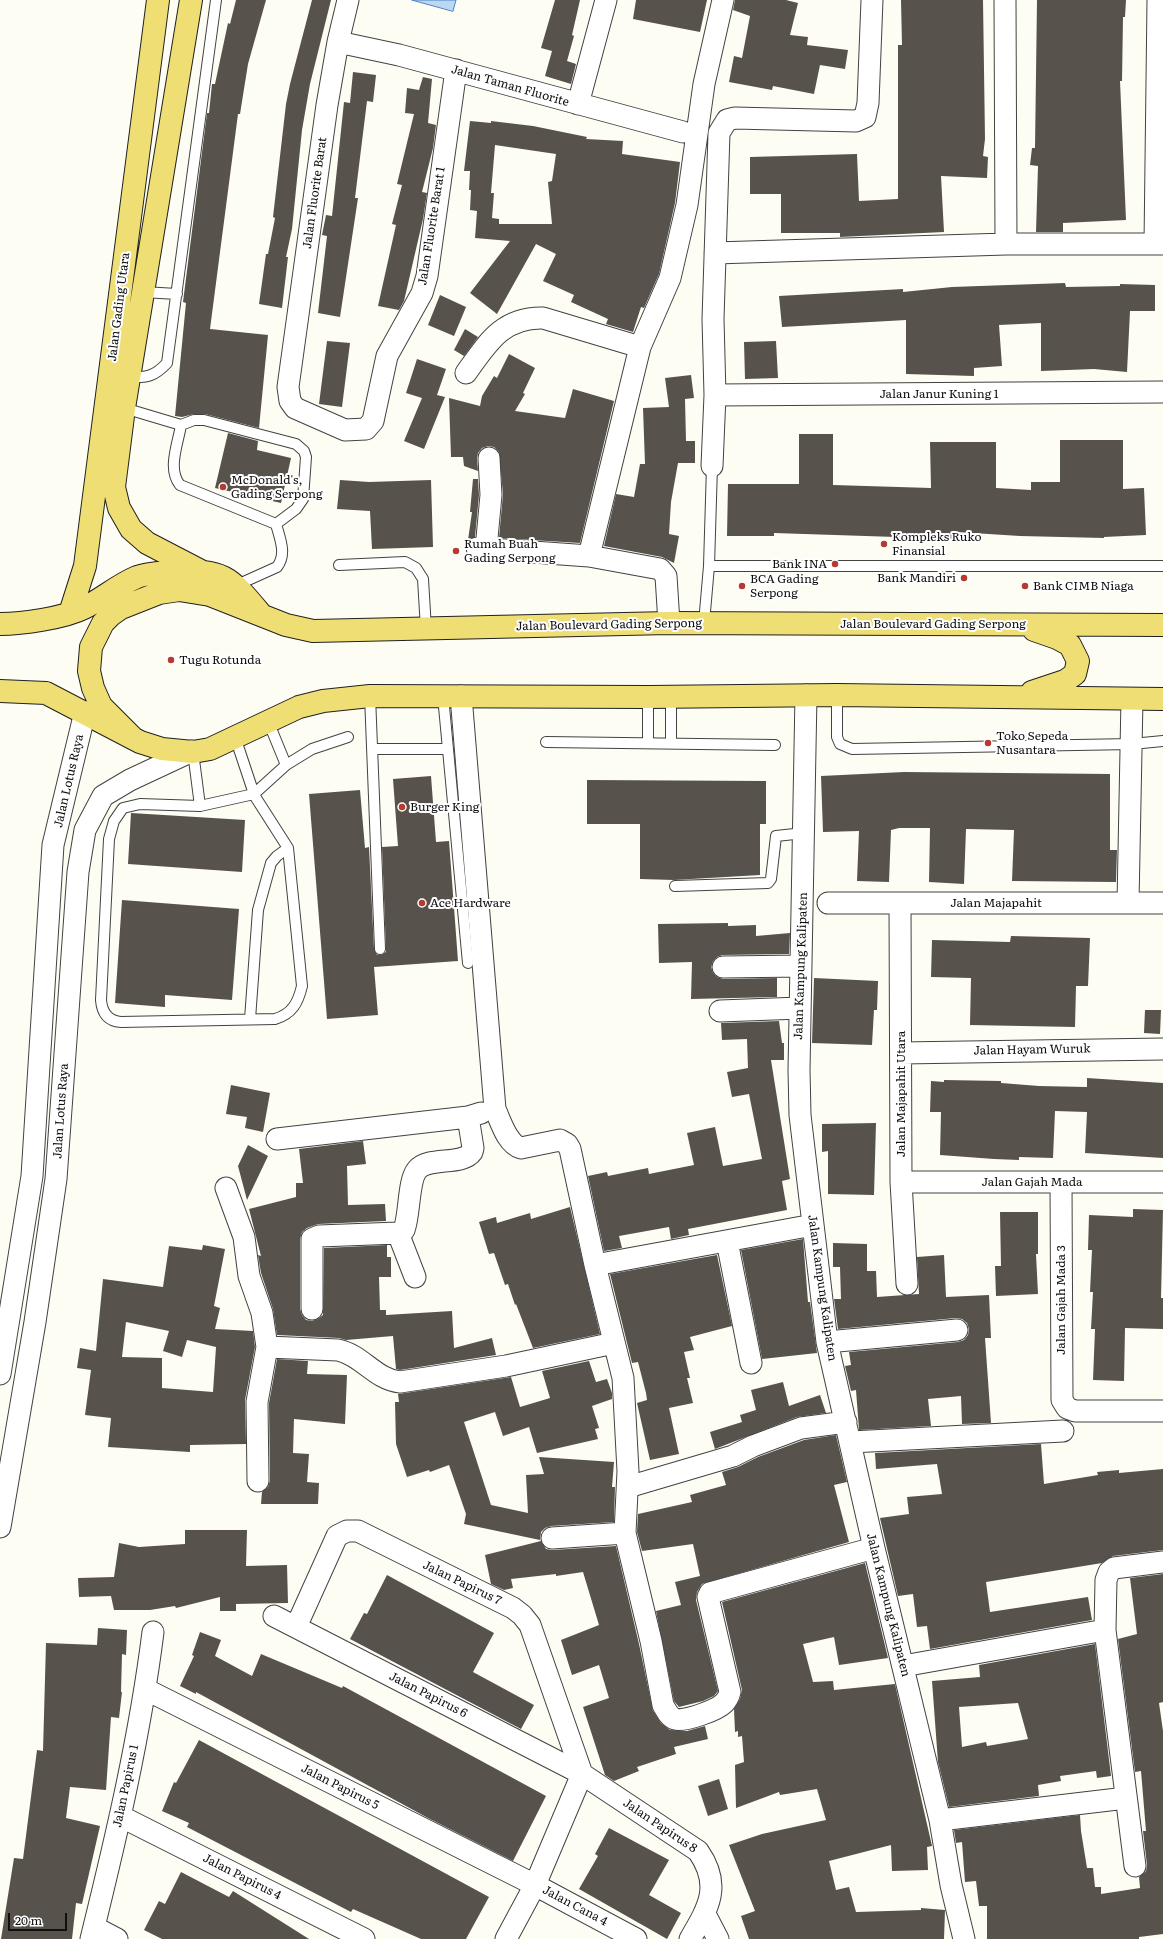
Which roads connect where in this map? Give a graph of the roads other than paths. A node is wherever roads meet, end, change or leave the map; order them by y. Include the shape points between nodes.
1 (158, 0) edge
2 (191, 0) edge
3 (216, 0) edge
4 (348, 0) edge
5 (606, 0) edge
6 (723, 0) edge
7 (872, 0) edge
8 (1004, 0) edge
9 (1158, 0) edge
10 (338, 42) junction
11 (456, 70) junction
12 (578, 104) junction
13 (683, 132) dead end
14 (1006, 244) junction
15 (1159, 244) edge
16 (715, 253) junction
17 (143, 292) junction
18 (176, 294) junction
19 (640, 347) junction
20 (466, 373) dead end
21 (129, 377) junction
22 (1163, 392) edge
23 (714, 395) junction
24 (124, 408) junction
25 (373, 421) joint
26 (181, 425) junction
27 (489, 458) dead end
28 (712, 466) joint
29 (276, 524) junction
30 (589, 556) junction
31 (339, 565) dead end
32 (709, 566) junction
33 (1163, 566) edge
34 (199, 570) junction
35 (237, 585) junction
36 (76, 610) junction
37 (261, 614) junction
38 (669, 623) junction
39 (704, 623) junction
40 (8, 624) edge
41 (1016, 625) junction
42 (1163, 625) edge
43 (426, 629) junction
44 (7, 691) edge
45 (806, 695) junction
46 (837, 695) junction
47 (370, 696) junction
48 (452, 696) junction
49 (671, 696) junction
50 (648, 697) junction
51 (1016, 698) junction
52 (1132, 699) junction
53 (1163, 699) edge
54 (85, 712) junction
55 (268, 721) junction
56 (348, 736) dead end
57 (235, 737) junction
58 (133, 738) junction
59 (1163, 741) edge
60 (546, 742) dead end
61 (648, 743) junction
62 (671, 743) junction
63 (1132, 744) junction
64 (775, 745) dead end
65 (447, 748) junction
66 (372, 749) junction
67 (192, 752) junction
68 (286, 765) junction
69 (254, 794) junction
70 (200, 806) junction
71 (60, 814) junction
72 (86, 830) junction
73 (804, 833) junction
74 (288, 848) junction
75 (675, 886) dead end
76 (828, 903) dead end
77 (900, 903) junction
78 (1128, 903) junction
79 (1163, 903) edge
80 (380, 949) dead end
81 (468, 963) dead end
82 (801, 966) junction
83 (723, 967) dead end
84 (800, 1008) junction
85 (720, 1011) dead end
86 (250, 1019) junction
87 (1163, 1049) edge
88 (901, 1052) junction
89 (496, 1109) junction
90 (468, 1116) junction
91 (277, 1139) dead end
92 (901, 1182) junction
93 (1061, 1182) junction
94 (1163, 1182) edge
95 (226, 1188) dead end
96 (813, 1225) junction
97 (398, 1233) junction
98 (727, 1241) junction
99 (595, 1265) junction
100 (415, 1277) dead end
101 (907, 1284) dead end
102 (312, 1310) dead end
103 (957, 1330) dead end
104 (827, 1342) junction
105 (614, 1343) junction
106 (267, 1347) junction
107 (751, 1363) dead end
108 (0, 1374) edge
109 (1163, 1411) edge
110 (1063, 1431) dead end
111 (848, 1432) junction
112 (258, 1481) dead end
113 (628, 1487) junction
114 (0, 1527) edge
115 (625, 1533) junction
116 (552, 1538) dead end
117 (874, 1548) junction
118 (1163, 1562) edge
119 (274, 1616) dead end
120 (296, 1626) junction
121 (1105, 1630) junction
122 (153, 1632) dead end
123 (903, 1666) junction
124 (146, 1689) junction
125 (582, 1774) junction
126 (1126, 1798) junction
127 (120, 1816) junction
128 (940, 1820) junction
129 (1135, 1866) dead end
130 (535, 1885) junction
131 (705, 1914) junction
132 (92, 1933) edge
133 (116, 1939) edge
134 (364, 1939) edge
135 (506, 1939) edge
136 (636, 1939) edge
137 (690, 1939) edge
138 (718, 1939) edge
139 (964, 1939) edge

1 - 36 main road, Jalan Gading Utara via 85,566
2 - 17 main road, Jalan Gading Utara
3 - 18 lane
4 - 10 street, Jalan Fluorite Barat
5 - 12 street
6 - 19 street via 704,84 687,205 670,278
7 - 16 street via 868,104 865,117 856,122 735,118 727,120 722,125 719,133
8 - 14 street
9 - 15 street
10 - 11 street, Jalan Taman Fluorite
10 - 25 street, Jalan Fluorite Barat via 288,387 290,401 295,408 345,430 366,429
11 - 12 street, Jalan Taman Fluorite
11 - 25 street, Jalan Fluorite Barat 1 via 427,276 422,293 387,356
12 - 13 street, Jalan Taman Fluorite
14 - 15 street
14 - 16 street
16 - 23 street
17 - 18 lane
17 - 21 main road, Jalan Gading Utara
18 - 21 lane via 167,363 158,373
19 - 20 street via 543,318 533,318 514,323 492,338
19 - 30 street
21 - 24 main road, Jalan Gading Utara
22 - 23 street, Jalan Janur Kuning 1
23 - 28 street
24 - 26 lane
24 - 34 main road, Jalan Gading Utara via 114,487 119,508 131,528 147,543
26 - 29 lane via 173,469 180,485
26 - 29 lane via 194,420 204,420 296,444 304,451 306,456 303,498 296,509
27 - 30 street via 491,495 482,549
28 - 32 lane
29 - 35 lane via 283,553 282,561 277,567
30 - 38 street via 663,571 666,576
31 - 43 lane via 405,562 416,568 423,580
32 - 33 lane
32 - 39 lane
34 - 35 main road, Jalan Boulevard Gading Serpong via 215,573
34 - 36 main road, Jalan Boulevard Gading Serpong via 138,576
35 - 37 main road, Jalan Boulevard Gading Serpong
36 - 40 main road
37 - 43 main road, Jalan Boulevard Gading Serpong via 286,625 313,631
37 - 58 main road via 210,595 178,590 144,598 111,615 103,623 91,646 90,677 102,706
38 - 39 main road, Jalan Boulevard Gading Serpong
38 - 43 main road, Jalan Boulevard Gading Serpong
39 - 41 main road, Jalan Boulevard Gading Serpong
41 - 42 main road, Jalan Boulevard Gading Serpong
41 - 51 main road via 1057,638 1070,645 1078,661 1075,674 1065,681
44 - 54 main road via 46,693
45 - 46 main road
45 - 49 main road
45 - 73 street, Jalan Kampung Kalipaten
46 - 51 main road
46 - 63 lane via 837,737 840,744 852,749
47 - 48 main road
47 - 55 main road via 323,701 299,707
47 - 66 lane
48 - 50 main road
48 - 65 lane
48 - 89 street
49 - 50 main road
49 - 62 lane
50 - 61 lane
51 - 52 main road
52 - 53 main road
52 - 63 street
54 - 58 main road
54 - 71 street, Jalan Lotus Raya
55 - 57 main road
55 - 68 lane
56 - 68 lane via 312,749
57 - 67 main road via 210,749
57 - 69 lane
58 - 67 main road via 162,749
59 - 63 lane
60 - 61 lane
61 - 62 lane
62 - 64 lane
63 - 78 street
65 - 66 lane
65 - 81 lane
66 - 80 lane
67 - 70 lane
67 - 72 street, Jalan Lotus Raya via 130,780 103,796
68 - 69 lane
69 - 70 lane
69 - 74 lane
70 - 86 lane via 140,804 123,808 114,821 110,839 102,1007 105,1014 115,1022
71 - 72 street
71 - 108 street, Jalan Lotus Raya via 54,845 32,1176
72 - 114 street, Jalan Lotus Raya via 78,872 56,1179
73 - 75 lane via 776,836 771,879 768,883
73 - 82 street, Jalan Kampung Kalipaten
74 - 86 lane via 271,863 258,910
74 - 86 lane via 302,986 294,1008 285,1016 275,1019
76 - 77 street, Jalan Majapahit
77 - 78 street, Jalan Majapahit
77 - 88 street, Jalan Majapahit Utara
78 - 79 street, Jalan Majapahit
82 - 83 street
82 - 84 street, Jalan Kampung Kalipaten
84 - 85 street
84 - 96 street, Jalan Kampung Kalipaten via 800,1115
87 - 88 street, Jalan Hayam Wuruk
88 - 92 street, Jalan Majapahit Utara
89 - 90 street
89 - 99 street via 510,1140 516,1147 560,1140 567,1144
90 - 91 street
90 - 97 street via 472,1152 462,1158 426,1164 417,1170 413,1178 404,1230
92 - 93 street, Jalan Gajah Mada
92 - 101 street, Jalan Majapahit Utara
93 - 94 street, Jalan Gajah Mada
93 - 109 street, Jalan Gajah Mada 3 via 1062,1400 1067,1408 1075,1411
95 - 106 street via 244,1237 249,1276 262,1313
96 - 98 street
96 - 104 street, Jalan Kampung Kalipaten
97 - 100 street
97 - 102 street via 318,1236 312,1239
98 - 99 street
98 - 107 street
99 - 105 street
103 - 104 street
104 - 111 street, Jalan Kampung Kalipaten
105 - 106 street via 506,1366 400,1382 389,1381 347,1352
105 - 113 street via 623,1378
106 - 112 street via 256,1402
110 - 111 street
111 - 113 street via 801,1428 733,1456
111 - 117 street, Jalan Kampung Kalipaten
113 - 115 street
115 - 116 street
115 - 117 street via 651,1641 663,1705 668,1714 675,1719 684,1719 718,1708 726,1701 730,1692 708,1597 710,1593
117 - 123 street, Jalan Kampung Kalipaten
118 - 121 street via 1114,1568 1109,1572 1106,1580
119 - 120 street, Jalan Papirus 6
120 - 125 street, Jalan Papirus 6
120 - 125 street, Jalan Papirus 7 via 337,1536 347,1531 358,1531 513,1608 530,1626
121 - 123 street
121 - 126 street
122 - 124 street, Jalan Papirus 1
123 - 128 street, Jalan Kampung Kalipaten
124 - 127 street, Jalan Papirus 1
124 - 130 street, Jalan Papirus 5
125 - 130 street
125 - 131 street, Jalan Papirus 8 via 698,1851 707,1864 712,1892
126 - 128 street
126 - 129 street
127 - 132 street, Jalan Papirus 1
127 - 134 street, Jalan Papirus 4
128 - 139 street, Jalan Kampung Kalipaten via 951,1885
130 - 135 street
130 - 136 street, Jalan Cana 4
131 - 137 street, Jalan Papirus 8
131 - 138 street
132 - 133 street

